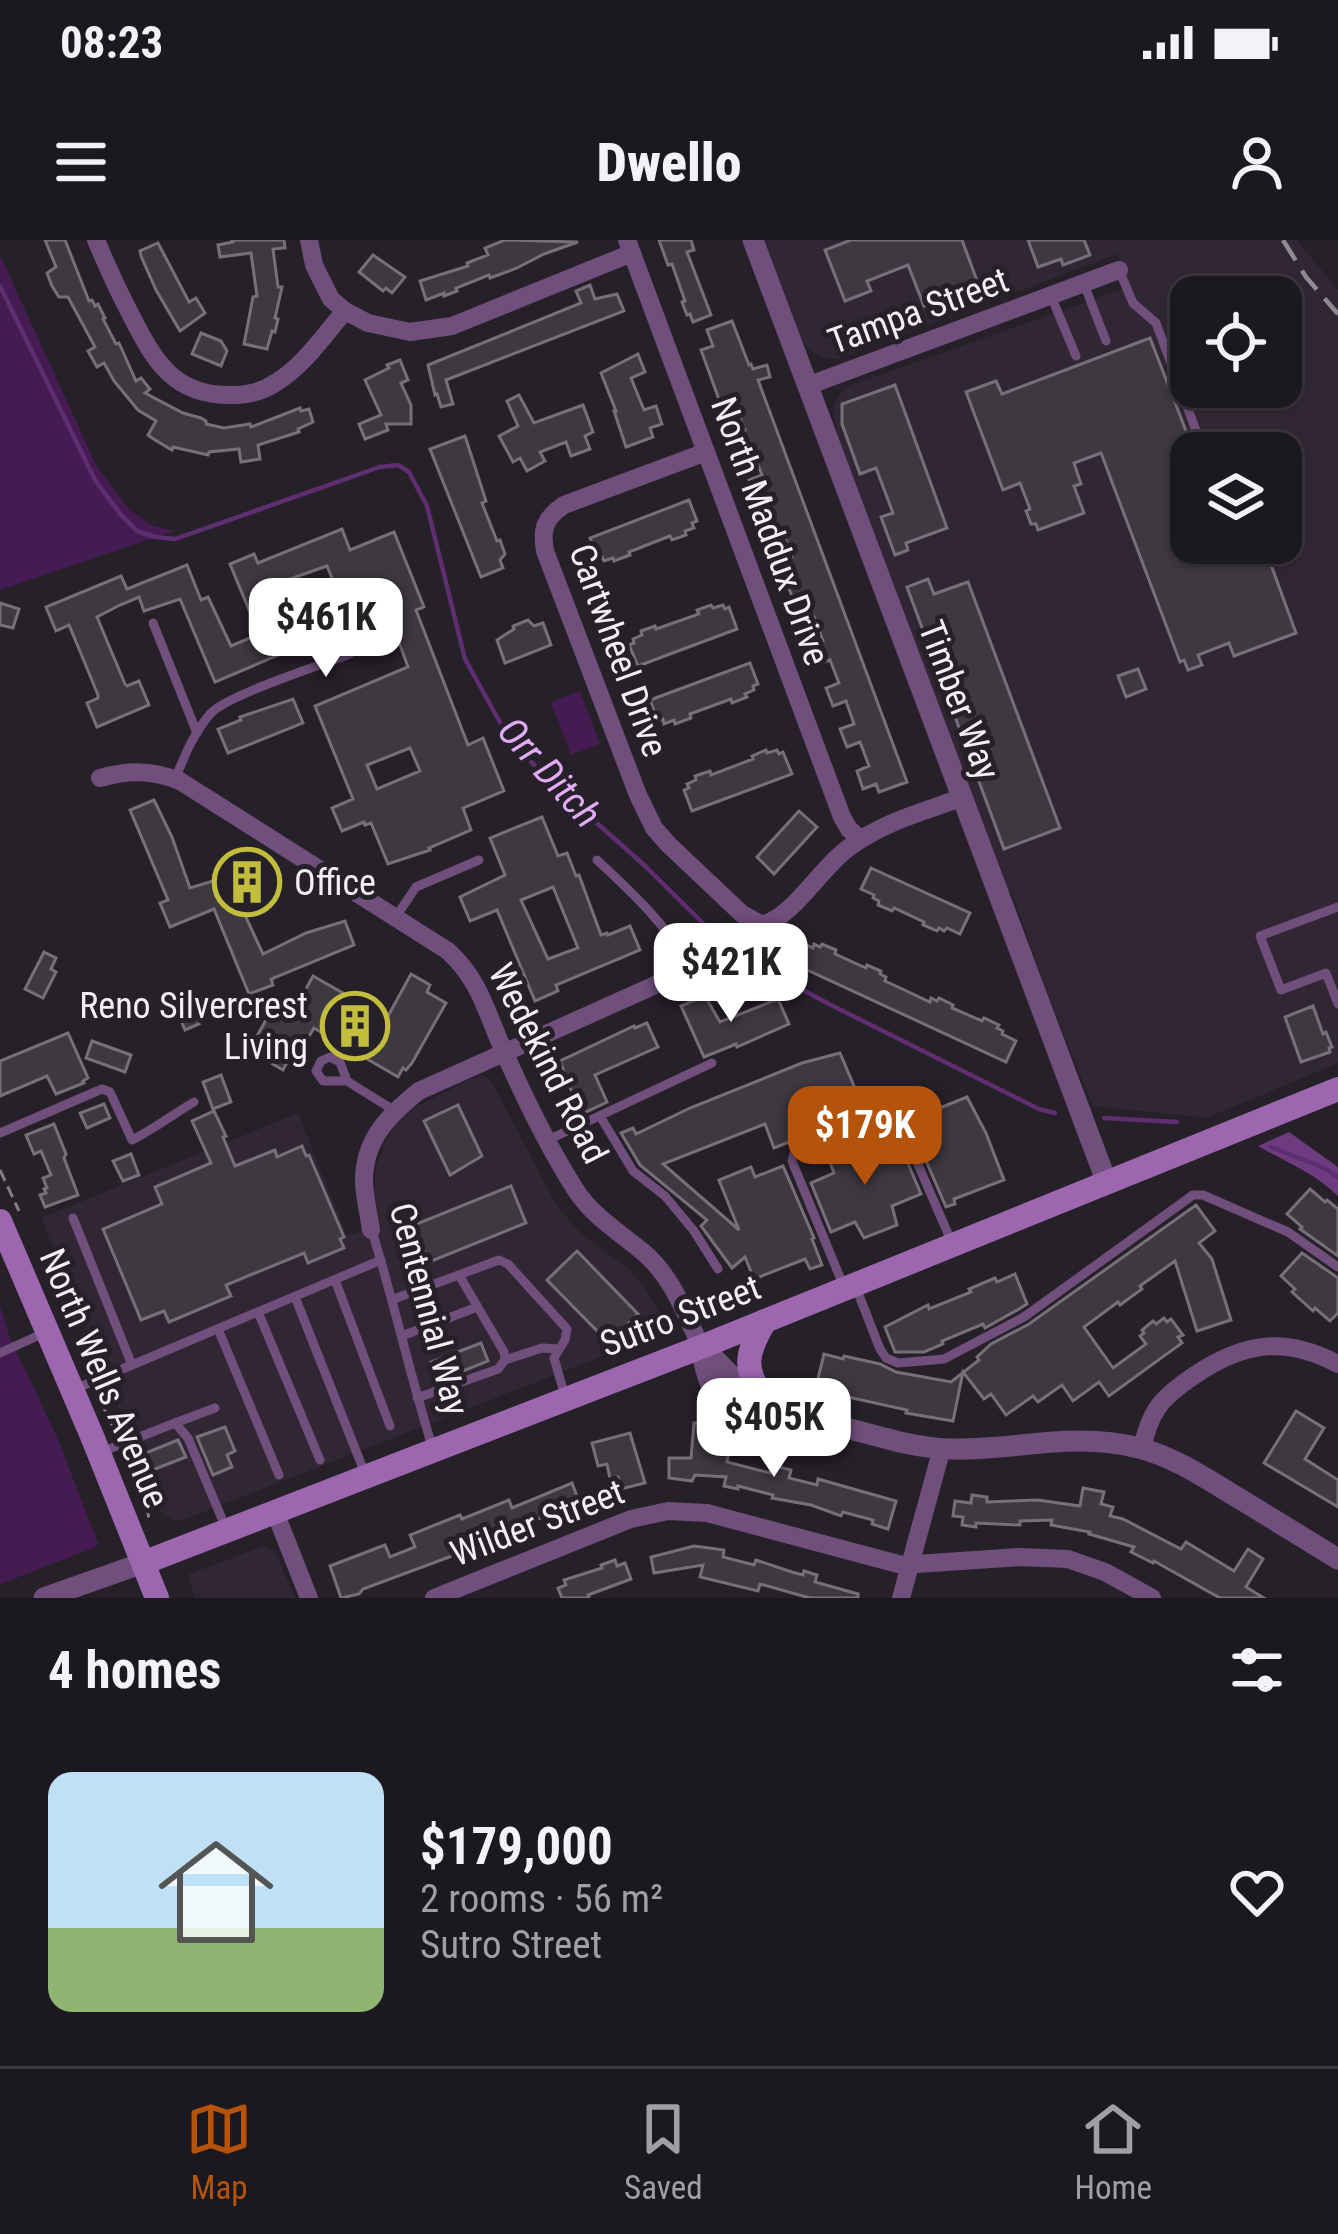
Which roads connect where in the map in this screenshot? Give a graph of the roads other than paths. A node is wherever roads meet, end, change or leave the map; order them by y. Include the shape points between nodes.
1 (96, 240) edge
2 (309, 240) edge
3 (753, 240) edge
4 (630, 247) edge
5 (1119, 270) joint
6 (1084, 284) junction
7 (1051, 296) junction
8 (345, 310) junction
9 (1106, 341) dead end
10 (1076, 356) dead end
11 (807, 386) junction
12 (1197, 432) edge
13 (706, 452) junction
14 (153, 623) dead end
15 (350, 654) dead end
16 (197, 733) junction
17 (100, 778) dead end
18 (175, 779) junction
19 (961, 798) junction
20 (860, 839) junction
21 (479, 860) dead end
22 (597, 860) dead end
23 (1338, 908) edge
24 (394, 918) junction
25 (701, 964) joint
26 (1338, 1004) edge
27 (503, 1051) junction
28 (712, 1063) dead end
29 (347, 1081) dead end
30 (1338, 1089) edge
31 (194, 1102) dead end
32 (395, 1111) junction
33 (600, 1116) junction
34 (0, 1132) edge
35 (548, 1140) junction
36 (1107, 1183) junction
37 (73, 1218) dead end
38 (0, 1221) edge
39 (371, 1230) joint
40 (953, 1245) junction
41 (381, 1260) junction
42 (1338, 1267) edge
43 (718, 1270) dead end
44 (458, 1275) junction
45 (335, 1280) junction
46 (850, 1287) junction
47 (295, 1297) junction
48 (394, 1299) junction
49 (477, 1307) junction
50 (258, 1312) junction
51 (765, 1321) junction
52 (218, 1329) junction
53 (47, 1332) junction
54 (402, 1336) junction
55 (701, 1346) junction
56 (558, 1349) junction
57 (0, 1352) edge
58 (505, 1360) junction
59 (1338, 1364) edge
60 (132, 1365) junction
61 (71, 1390) junction
62 (417, 1398) junction
63 (566, 1399) junction
64 (765, 1400) junction
65 (215, 1408) dead end
66 (795, 1417) junction
67 (175, 1423) junction
68 (390, 1426) dead end
69 (942, 1448) junction
70 (1142, 1449) junction
71 (434, 1451) junction
72 (99, 1454) junction
73 (320, 1460) dead end
74 (279, 1475) dead end
75 (367, 1476) junction
76 (275, 1512) junction
77 (227, 1531) junction
78 (1338, 1559) edge
79 (143, 1563) junction
80 (910, 1565) junction
81 (44, 1598) edge
82 (157, 1598) edge
83 (309, 1598) edge
84 (434, 1598) edge
85 (901, 1598) edge
86 (1152, 1598) edge

1 - 8 street via 151,354 199,392 243,395 277,383
2 - 8 street via 322,284
3 - 11 street, Timber Way
4 - 8 street via 452,326 389,329
4 - 13 street, North Maddux Drive
5 - 6 street, Tampa Street
5 - 12 lane via 1132,303 1156,323
6 - 7 street, Tampa Street
6 - 9 lane
7 - 10 lane
7 - 11 street, Tampa Street
11 - 19 street, Timber Way
13 - 20 street, North Maddux Drive via 842,817
13 - 20 street, Cartwheel Drive via 564,505 545,520 543,541 638,795 654,828 762,925
14 - 16 lane
15 - 16 lane via 215,709
16 - 18 lane
17 - 18 street, Wedekind Road via 142,771
18 - 24 street, Wedekind Road
19 - 20 street
19 - 36 street, Timber Way
21 - 24 lane via 416,887
22 - 25 lane
23 - 26 lane via 1260,936 1280,990 1326,973
24 - 27 street, Wedekind Road via 462,964
25 - 27 street, Centennial Way
27 - 32 street, Centennial Way
27 - 35 street, Wedekind Road
28 - 33 lane
29 - 32 lane
30 - 36 main road, Sutro Street
31 - 34 lane via 132,1140 102,1089
32 - 39 street, Centennial Way via 370,1144 364,1180
33 - 35 lane
33 - 43 lane via 632,1171 664,1196
35 - 55 street, Wedekind Road via 590,1209 660,1269
36 - 40 main road, Sutro Street
37 - 60 lane
38 - 53 main road, North Wells Avenue
39 - 41 lane, Centennial Way
40 - 46 main road, Sutro Street
40 - 46 lane via 899,1120 884,1113 861,1122 801,1147 792,1161
41 - 45 lane
41 - 48 lane, Centennial Way
42 - 46 lane via 1288,1232 1193,1195 1024,1317 944,1359 898,1363 886,1358
44 - 48 lane
44 - 49 lane
44 - 56 lane via 508,1264 567,1329
45 - 47 lane
45 - 68 lane
46 - 51 main road, Sutro Street
47 - 50 lane
47 - 75 lane
48 - 54 lane, Centennial Way
49 - 54 lane
49 - 58 lane
50 - 52 lane
50 - 73 lane
51 - 55 main road, Sutro Street
51 - 64 main road via 748,1369
52 - 60 lane
52 - 74 lane
53 - 57 lane
53 - 61 main road, North Wells Avenue
54 - 62 lane, Centennial Way
55 - 63 main road, Sutro Street
55 - 64 street, Wedekind Road via 735,1384
55 - 66 street, Wedekind Road via 709,1380 727,1404
56 - 58 lane
56 - 63 lane
58 - 62 lane
59 - 70 street via 1284,1346 1232,1354 1163,1399
60 - 61 lane
61 - 72 main road, North Wells Avenue
62 - 71 lane, Centennial Way
63 - 71 main road, Sutro Street
64 - 66 street, Wedekind Road
65 - 67 lane
66 - 69 street, Wedekind Road
67 - 72 lane
67 - 77 lane
69 - 70 street, Wedekind Road via 1068,1439
69 - 80 street
70 - 78 street, Wedekind Road via 1208,1479
71 - 75 main road, Sutro Street
72 - 79 main road, North Wells Avenue
75 - 76 main road, Sutro Street
76 - 77 main road, Sutro Street
76 - 83 street
77 - 79 main road, Sutro Street
79 - 81 street, Sutro Street
79 - 82 main road, North Wells Avenue
80 - 84 street, Wilder Street via 668,1511
80 - 85 street
80 - 86 street, Wilder Street via 1068,1559

